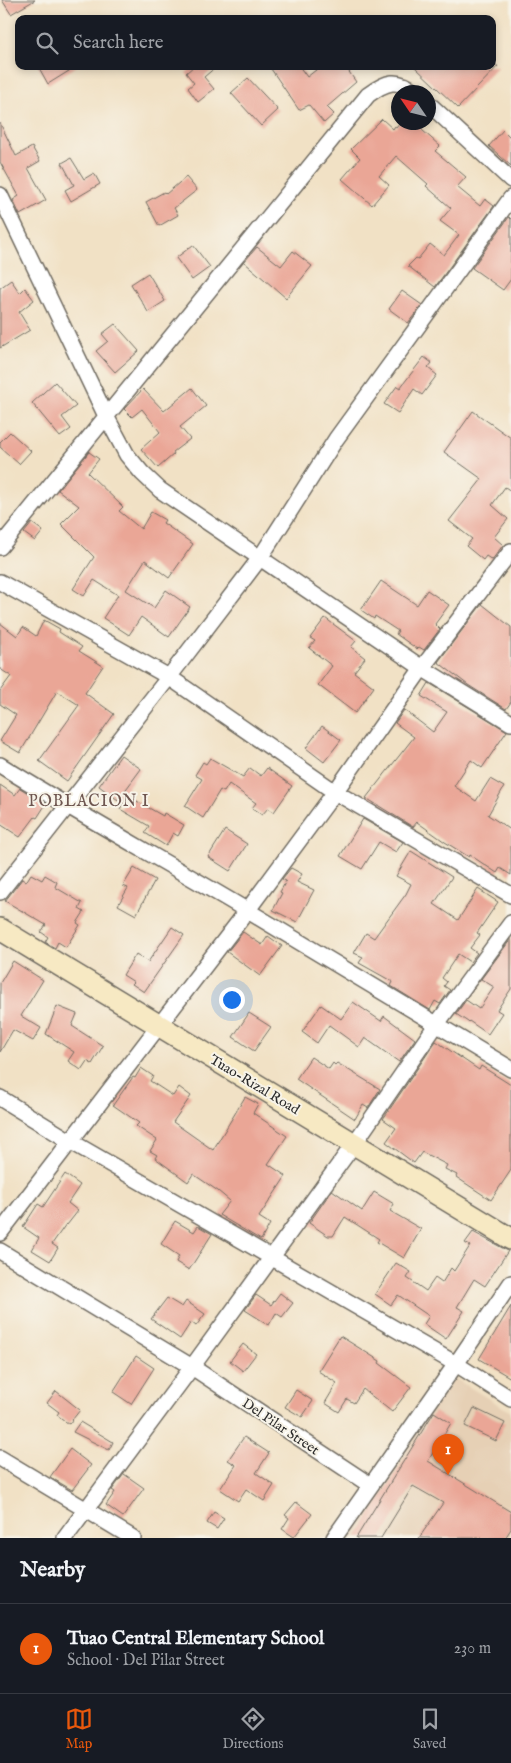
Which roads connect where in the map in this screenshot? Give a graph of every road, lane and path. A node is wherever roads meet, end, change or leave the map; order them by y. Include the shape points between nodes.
1 (406, 85) edge
2 (436, 110) edge
3 (511, 180) edge
4 (0, 195) edge
5 (511, 198) edge
6 (106, 416) junction
7 (0, 547) edge
8 (511, 552) edge
9 (260, 558) junction
10 (0, 582) edge
11 (422, 668) junction
12 (169, 678) junction
13 (511, 723) edge
14 (0, 765) edge
15 (335, 792) junction
16 (66, 806) junction
17 (0, 892) edge
18 (511, 895) edge
19 (248, 910) junction
20 (511, 923) edge
21 (0, 930) edge
22 (159, 1025) junction
23 (436, 1025) junction
24 (511, 1069) edge
25 (0, 1098) edge
26 (70, 1141) junction
27 (354, 1144) junction
28 (0, 1233) edge
29 (511, 1238) edge
30 (0, 1251) edge
31 (270, 1258) junction
32 (511, 1283) edge
33 (456, 1364) junction
34 (192, 1367) junction
35 (511, 1399) edge
36 (0, 1458) edge
37 (370, 1485) junction
38 (86, 1510) junction
39 (65, 1538) edge
40 (133, 1538) edge
41 (334, 1538) edge

1 - 6 street via 387,83 368,95
2 - 3 street
4 - 6 street
5 - 9 street via 336,440
6 - 7 street
6 - 9 street via 127,454 160,490
8 - 11 street
9 - 11 street
9 - 12 street
10 - 12 street
11 - 13 street
11 - 15 street
12 - 15 street
12 - 16 street
14 - 16 street
15 - 18 street
15 - 19 street
16 - 17 street
16 - 19 street
19 - 22 street
19 - 23 street
20 - 23 street
21 - 22 main road, Tuao-Rizal Road
22 - 26 street
22 - 27 main road, Tuao-Rizal Road
23 - 24 street
23 - 27 street
25 - 26 street
26 - 28 street
26 - 31 street
27 - 29 main road, Tuao-Rizal Road
27 - 31 street
30 - 34 street, Del Pilar Street
31 - 33 street
31 - 34 street
32 - 33 street
33 - 35 street
33 - 37 street
34 - 37 street, Del Pilar Street
34 - 38 street
36 - 38 street
37 - 41 street
38 - 39 street
38 - 40 street

